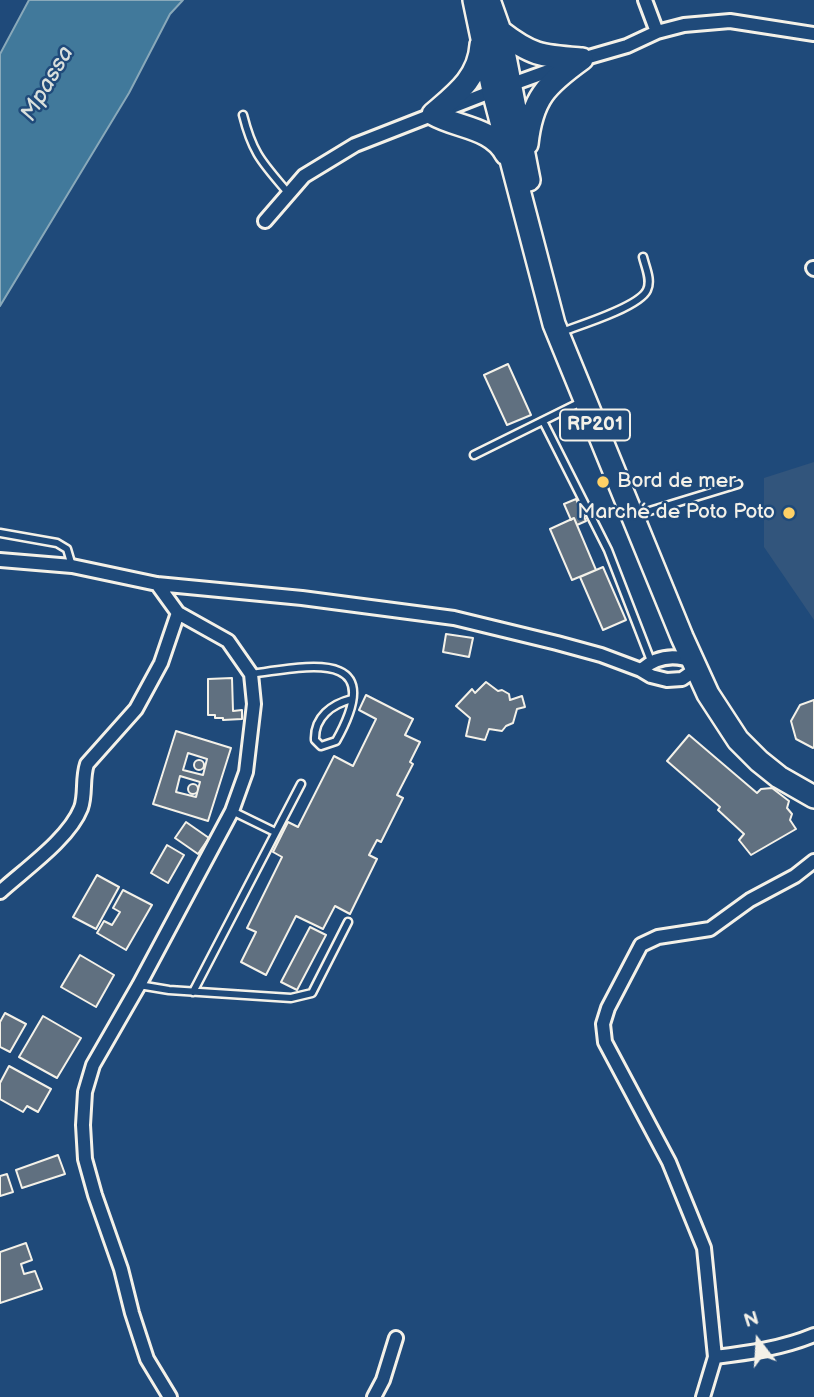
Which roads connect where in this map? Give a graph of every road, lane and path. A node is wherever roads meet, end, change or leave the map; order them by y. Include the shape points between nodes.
1 (474, 0) edge
2 (489, 0) edge
3 (645, 0) edge
4 (657, 32) junction
5 (491, 33) junction
6 (814, 34) edge
7 (582, 59) junction
8 (502, 88) junction
9 (433, 114) junction
10 (243, 115) dead end
11 (518, 161) junction
12 (289, 194) junction
13 (265, 221) dead end
14 (643, 257) dead end
15 (568, 330) junction
16 (585, 400) junction
17 (543, 421) junction
18 (474, 455) dead end
19 (738, 484) dead end
20 (643, 513) junction
21 (0, 533) edge
22 (0, 560) edge
23 (72, 566) junction
24 (157, 584) junction
25 (178, 613) junction
26 (694, 662) junction
27 (646, 666) junction
28 (250, 674) junction
29 (352, 699) junction
30 (814, 782) edge
31 (301, 784) dead end
32 (814, 797) edge
33 (232, 811) junction
34 (275, 832) junction
35 (814, 861) edge
36 (0, 892) edge
37 (348, 922) dead end
38 (139, 985) junction
39 (193, 992) junction
40 (814, 1335) edge
41 (396, 1338) dead end
42 (715, 1357) junction
43 (170, 1397) edge
44 (374, 1397) edge
45 (703, 1397) edge

1 - 5 main road, RP201
2 - 5 main road, RP201
3 - 4 street
4 - 6 street via 730,21
4 - 7 street
5 - 7 main road via 539,55
5 - 8 main road, RP201
5 - 9 main road via 467,84
7 - 8 street
7 - 11 main road via 541,94
8 - 9 street
8 - 11 main road, RP201
9 - 11 main road via 488,134
9 - 12 street via 331,158 304,176
10 - 12 lane via 258,158
11 - 15 main road, RP201
11 - 16 main road, RP201 via 554,324
12 - 13 street
14 - 15 lane via 648,289 643,295
15 - 20 main road, RP201
16 - 17 lane
16 - 26 main road, RP201
17 - 18 lane
17 - 27 lane via 608,550
19 - 20 lane
20 - 30 main road, RP201 via 724,701 768,754
21 - 23 lane via 57,543 67,549
22 - 23 street
23 - 24 street
24 - 25 street
24 - 27 street via 454,618
25 - 28 street via 228,641
25 - 36 street via 161,663 135,709 87,764 82,806 75,819 40,859
26 - 27 street via 681,656
26 - 27 street via 692,672 682,679 659,678
26 - 32 main road, RP201 via 708,694 738,740 779,777
28 - 29 lane via 331,667 348,677
28 - 33 street via 254,704 251,737 246,772
29 - 29 lane via 336,741 317,744 314,734 327,710
31 - 34 lane
33 - 34 lane
33 - 38 street
34 - 39 lane
35 - 42 street via 710,929 659,937 641,945 603,1024 606,1042 669,1162 704,1248
37 - 39 lane via 312,993 291,998
38 - 39 lane
38 - 43 street via 93,1065 85,1092 85,1158 147,1359
40 - 42 street
41 - 44 street
42 - 45 street

